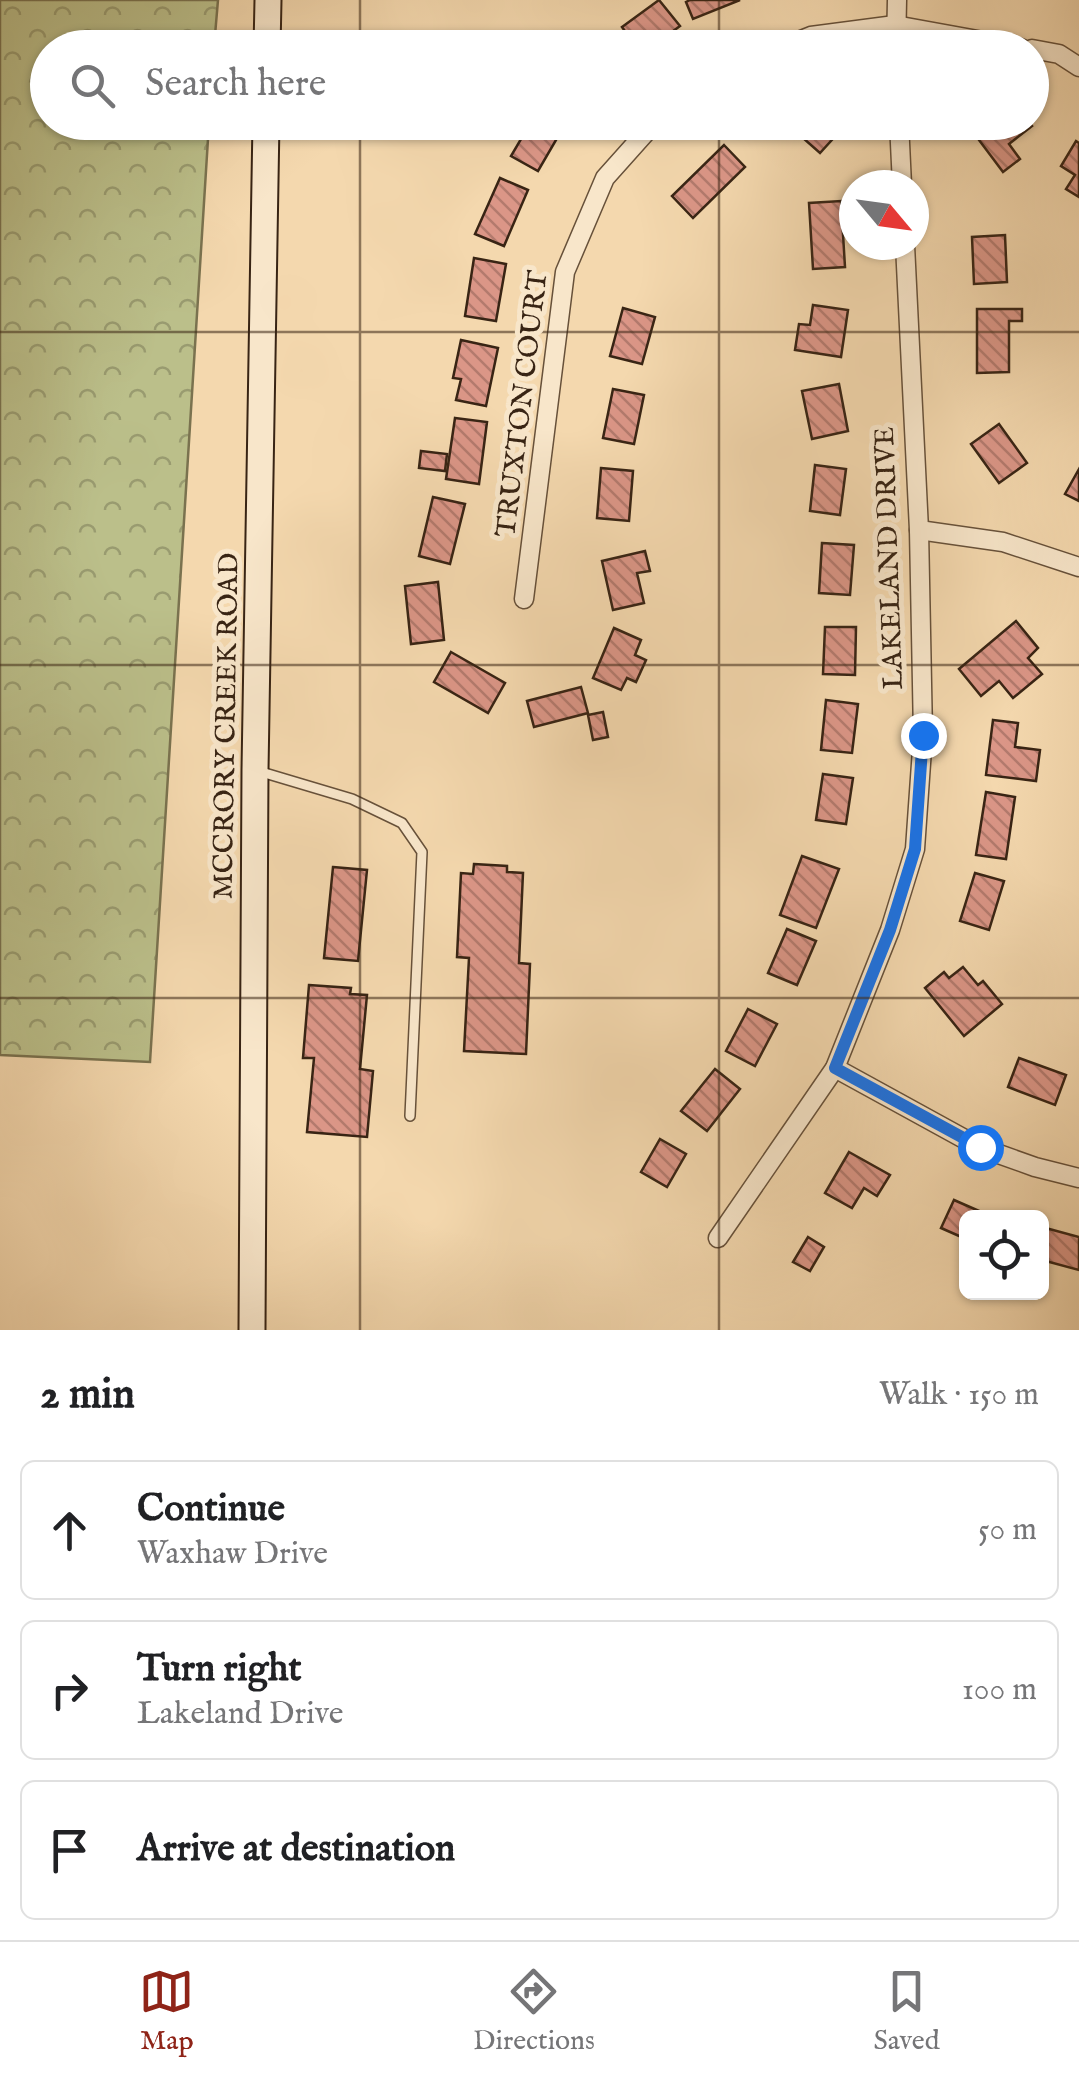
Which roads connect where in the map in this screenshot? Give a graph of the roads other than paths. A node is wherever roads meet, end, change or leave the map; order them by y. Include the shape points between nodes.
1 (268, 0) edge
2 (897, 0) edge
3 (895, 25) junction
4 (267, 30) edge
5 (857, 30) edge
6 (895, 30) edge
7 (922, 30) edge
8 (1049, 53) edge
9 (1079, 67) edge
10 (266, 140) edge
11 (639, 140) edge
12 (900, 140) edge
13 (901, 170) edge
14 (906, 260) edge
15 (918, 530) junction
16 (1079, 567) edge
17 (524, 599) dead end
18 (255, 770) junction
19 (835, 1068) junction
20 (410, 1116) dead end
21 (1079, 1178) edge
22 (718, 1238) dead end
23 (252, 1330) edge

1 - 4 street
2 - 3 street
3 - 5 street
3 - 6 street
3 - 7 street
8 - 9 street
10 - 18 street, MCCRORY CREEK ROAD
11 - 17 street, TRUXTON COURT via 605,178 565,272
12 - 13 street
14 - 15 street, LAKELAND DRIVE
15 - 16 street via 1003,542
15 - 19 street, LAKELAND DRIVE via 923,735 915,849
18 - 20 lane via 352,799 402,823 422,852
18 - 23 street, MCCRORY CREEK ROAD
19 - 21 street via 980,1147
19 - 22 street, LAKELAND DRIVE

